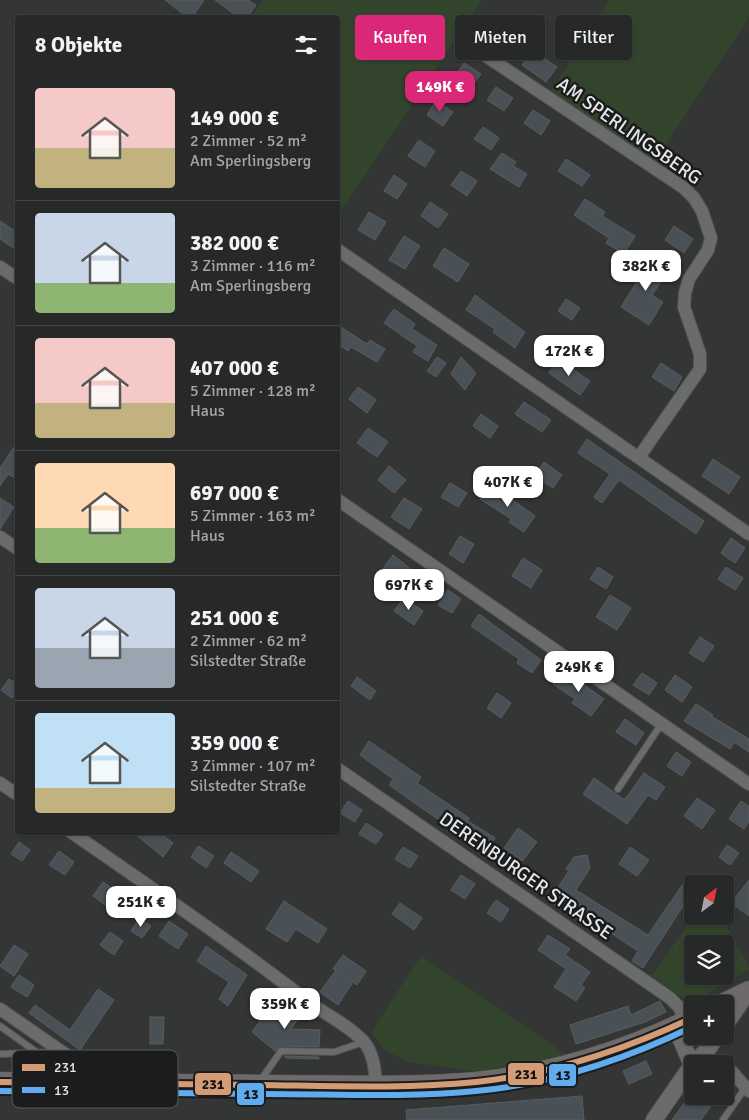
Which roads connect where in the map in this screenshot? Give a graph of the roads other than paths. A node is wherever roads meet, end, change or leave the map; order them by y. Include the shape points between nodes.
1 (492, 60) edge
2 (340, 251) edge
3 (0, 267) edge
4 (15, 277) edge
5 (639, 457) junction
6 (340, 501) edge
7 (749, 534) edge
8 (0, 537) edge
9 (15, 547) edge
10 (662, 723) junction
11 (340, 770) edge
12 (0, 783) edge
13 (749, 784) edge
14 (618, 789) dead end
15 (15, 793) edge
16 (75, 835) edge
17 (748, 991) edge
18 (734, 998) edge
19 (0, 1009) edge
20 (734, 1012) edge
21 (684, 1022) edge
22 (0, 1026) edge
23 (364, 1042) junction
24 (711, 1045) edge
25 (33, 1050) edge
26 (60, 1050) edge
27 (702, 1055) edge
28 (734, 1074) edge
29 (684, 1077) edge
30 (178, 1084) edge
31 (262, 1085) junction
32 (376, 1086) junction
33 (747, 1089) edge
34 (654, 1120) edge
35 (723, 1120) edge

1 - 5 street, AM SPERLINGSBERG via 684,188 702,211 711,238 708,250 689,279 684,307 700,354 700,369
2 - 5 street
3 - 4 street
5 - 7 street
6 - 10 street
8 - 9 street
10 - 13 street
10 - 14 lane
11 - 21 street, DERENBURGER STRASSE via 670,998 679,1007
12 - 15 street
16 - 23 street via 239,948
17 - 18 main road
17 - 20 street
19 - 26 street
21 - 32 main road via 594,1056 517,1076 443,1084
22 - 25 lane
23 - 31 lane via 334,1052 281,1051 263,1077
23 - 32 street via 373,1060
24 - 27 street
28 - 33 street
29 - 34 street
30 - 31 main road
31 - 32 main road
33 - 35 lane

